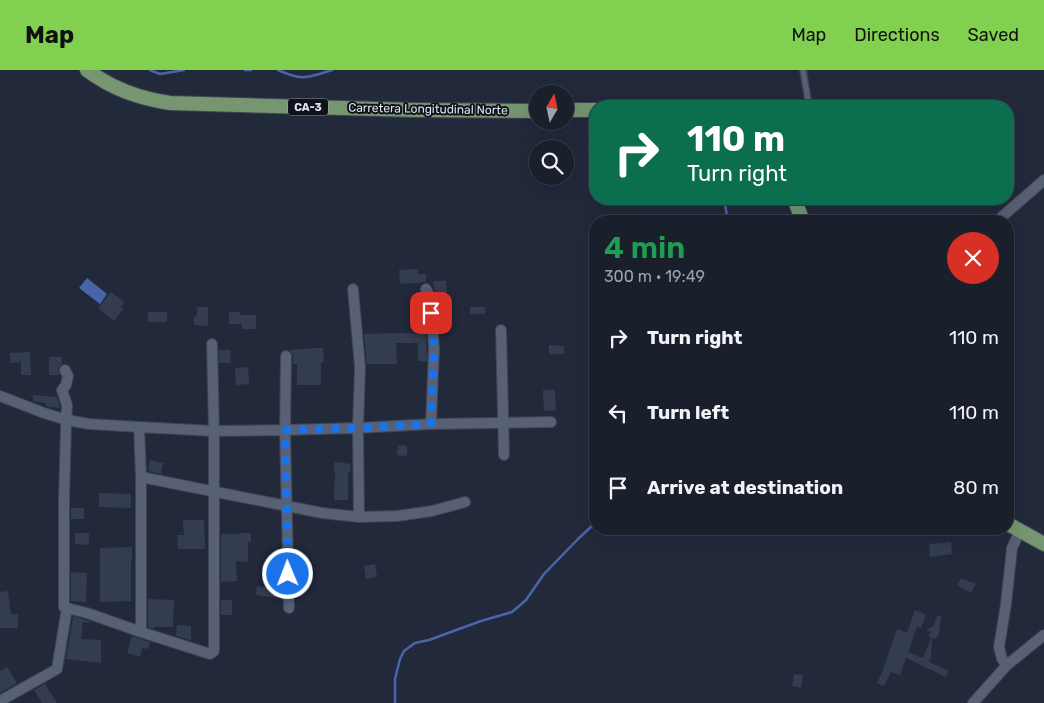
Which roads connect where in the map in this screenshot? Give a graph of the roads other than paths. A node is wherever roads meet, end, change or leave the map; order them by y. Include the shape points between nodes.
1 (87, 70) edge
2 (803, 70) edge
3 (808, 100) edge
4 (574, 110) edge
5 (589, 110) edge
6 (529, 111) edge
7 (1044, 180) edge
8 (1004, 215) edge
9 (353, 289) dead end
10 (426, 289) dead end
11 (501, 330) dead end
12 (212, 344) dead end
13 (286, 356) dead end
14 (65, 370) dead end
15 (0, 396) edge
16 (66, 420) junction
17 (503, 422) junction
18 (552, 422) dead end
19 (431, 424) junction
20 (140, 427) junction
21 (358, 428) junction
22 (214, 430) junction
23 (285, 430) junction
24 (504, 456) dead end
25 (141, 476) junction
26 (214, 492) junction
27 (465, 502) dead end
28 (287, 506) junction
29 (359, 517) junction
30 (1014, 528) edge
31 (1013, 535) edge
32 (1044, 544) edge
33 (67, 608) junction
34 (289, 608) dead end
35 (141, 632) junction
36 (1044, 635) edge
37 (1007, 665) junction
38 (0, 701) edge
39 (973, 703) edge

1 - 6 main road, Carretera Longitudinal Norte / CA-3 via 124,92 170,103
2 - 3 lane
4 - 5 main road
7 - 8 street
9 - 21 street via 360,367
10 - 19 street via 430,297 434,348
11 - 17 street
12 - 22 street
13 - 23 street
14 - 16 street via 68,376 62,390 67,405
15 - 16 street
16 - 20 street
16 - 33 street via 64,607
17 - 18 street
17 - 19 street
17 - 24 street
19 - 21 street
20 - 22 street
20 - 25 street
21 - 23 street
21 - 29 street
22 - 23 street
22 - 26 street
23 - 28 street
25 - 26 street
25 - 35 street
26 - 28 street
26 - 35 street via 214,651 210,654
27 - 29 street via 397,516
28 - 29 street
28 - 34 street
30 - 32 main road
31 - 37 street via 999,647
33 - 35 street
33 - 38 street via 57,668
36 - 37 street
37 - 39 street

